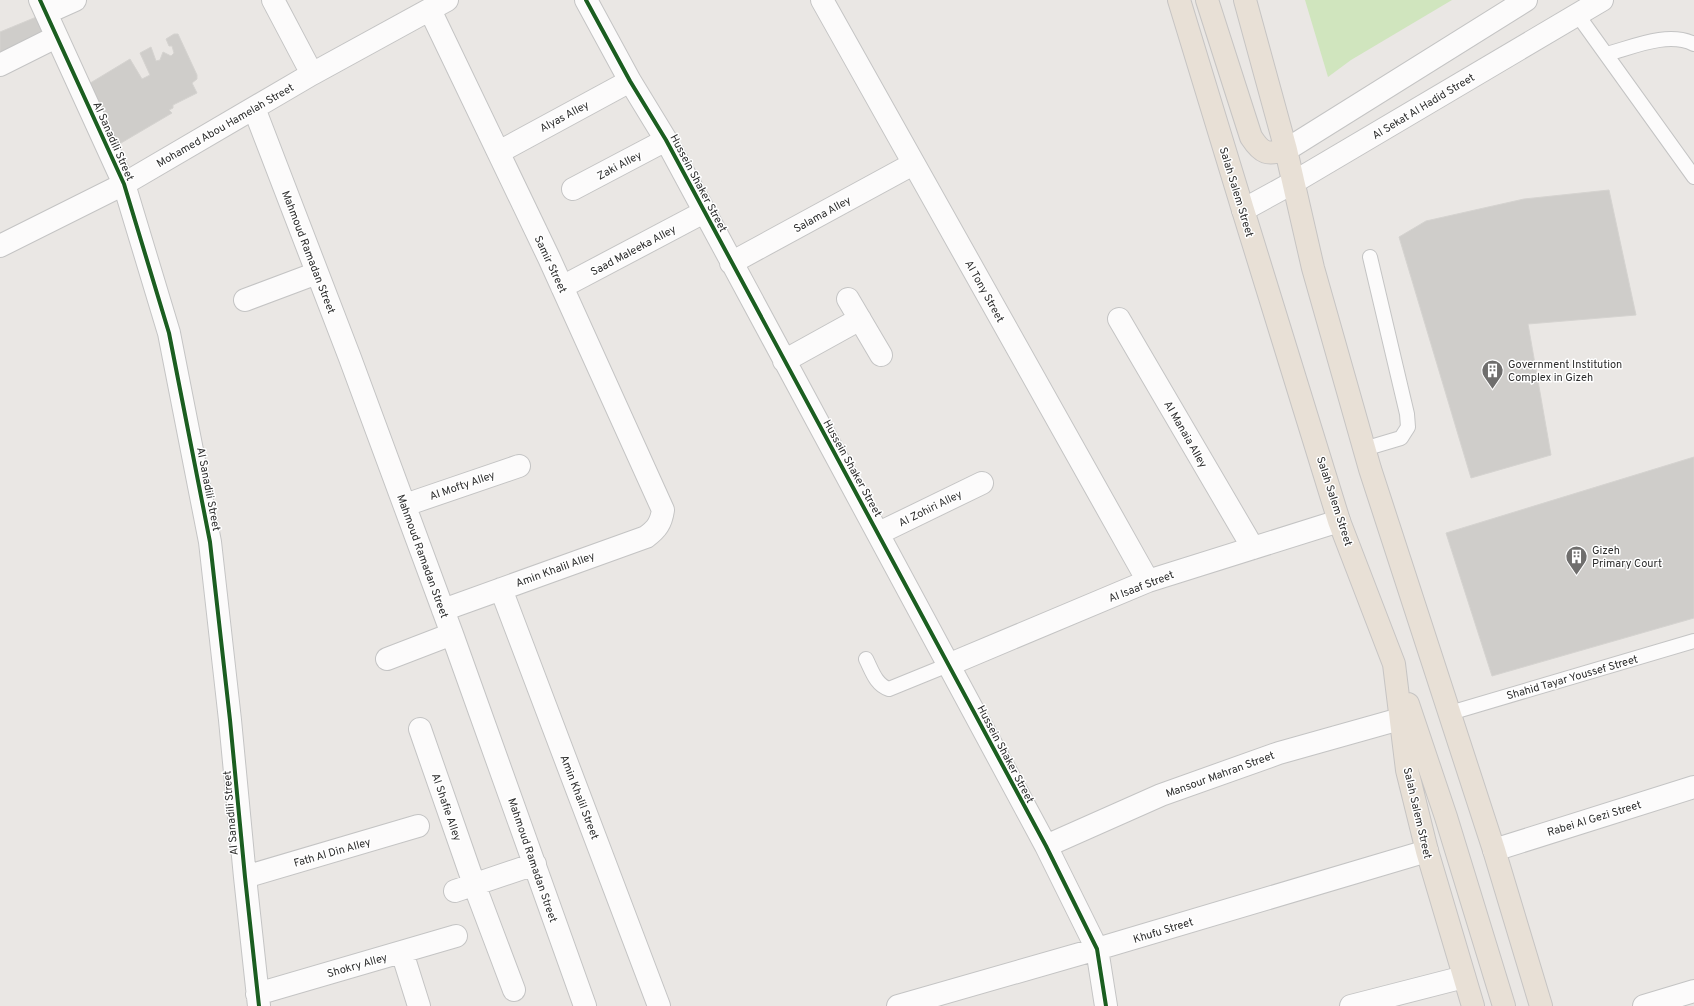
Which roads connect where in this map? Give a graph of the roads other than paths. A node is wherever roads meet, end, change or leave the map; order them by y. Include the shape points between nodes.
1 (75, 0) edge
2 (273, 0) edge
3 (586, 0) edge
4 (822, 0) edge
5 (1179, 0) edge
6 (1207, 0) edge
7 (1245, 0) edge
8 (1526, 0) edge
9 (1602, 0) edge
10 (438, 5) edge
11 (43, 6) edge
12 (1577, 14) junction
13 (56, 37) junction
14 (1694, 44) edge
15 (1607, 54) junction
16 (0, 65) edge
17 (312, 74) junction
18 (630, 81) junction
19 (254, 108) junction
20 (666, 140) junction
21 (1286, 150) junction
22 (498, 152) junction
23 (913, 164) junction
24 (1694, 177) edge
25 (1294, 182) junction
26 (124, 184) junction
27 (572, 190) dead end
28 (1243, 210) junction
29 (704, 212) junction
30 (0, 246) edge
31 (1370, 257) dead end
32 (731, 263) junction
33 (317, 273) junction
34 (562, 288) junction
35 (848, 299) dead end
36 (245, 300) dead end
37 (860, 319) junction
38 (1119, 319) dead end
39 (881, 355) dead end
40 (784, 361) junction
41 (1364, 449) junction
42 (519, 466) dead end
43 (982, 483) dead end
44 (404, 505) junction
45 (661, 521) joint
46 (1340, 521) junction
47 (879, 533) junction
48 (1253, 548) junction
49 (1148, 581) junction
50 (501, 589) junction
51 (443, 610) junction
52 (452, 634) junction
53 (1694, 641) edge
54 (387, 659) dead end
55 (866, 659) dead end
56 (1394, 664) junction
57 (948, 665) junction
58 (1450, 713) junction
59 (1400, 719) junction
60 (420, 729) dead end
61 (1694, 787) edge
62 (418, 826) dead end
63 (1046, 846) junction
64 (1494, 850) junction
65 (1427, 851) junction
66 (535, 864) junction
67 (245, 877) junction
68 (465, 888) junction
69 (456, 936) dead end
70 (1097, 949) junction
71 (402, 952) junction
72 (1464, 977) junction
73 (514, 990) dead end
74 (1694, 991) edge
75 (258, 1000) edge
76 (929, 1002) edge
77 (580, 1005) edge
78 (419, 1006) edge
79 (659, 1006) edge
80 (898, 1006) edge
81 (1106, 1006) edge
82 (1351, 1006) edge
83 (1473, 1006) edge
84 (1504, 1006) edge
85 (1541, 1006) edge
86 (1644, 1006) edge

1 - 11 street
2 - 17 street
3 - 18 street, Hussein Shaker Street
4 - 23 street, Al Tony Street
5 - 28 highway, Salah Salem Street
6 - 21 highway via 1251,137 1258,148 1266,152
7 - 21 highway
8 - 21 street
9 - 12 street, Al Sekat Al Hadid Street
10 - 17 street, Mohamed Abou Hamelah Street
10 - 22 street, Samir Street
11 - 13 street, Al Sanadili Street
12 - 15 lane
12 - 25 street, Al Sekat Al Hadid Street
13 - 16 street
13 - 26 street, Al Sanadili Street
14 - 15 lane via 1685,39 1660,40
15 - 24 lane
17 - 19 street, Mohamed Abou Hamelah Street
18 - 20 street, Hussein Shaker Street
18 - 22 street, Alyas Alley
19 - 26 street, Mohamed Abou Hamelah Street
19 - 33 street, Mahmoud Ramadan Street
20 - 27 street, Zaki Alley
20 - 29 street, Hussein Shaker Street
21 - 25 highway
22 - 34 street, Samir Street
23 - 32 street, Salama Alley
23 - 49 street, Al Tony Street
25 - 28 street, Al Sekat Al Hadid Street
25 - 41 highway via 1313,268
26 - 30 street, Mohamed Abou Hamelah Street
26 - 67 street, Al Sanadili Street via 169,333 210,542
28 - 46 highway, Salah Salem Street
29 - 32 street, Hussein Shaker Street
29 - 34 street, Saad Maleeka Alley
31 - 41 lane via 1408,427 1401,438
32 - 40 street, Hussein Shaker Street
33 - 36 street
33 - 44 street, Mahmoud Ramadan Street
34 - 45 street, Samir Street via 659,499 663,510
35 - 37 street
37 - 39 street
37 - 40 street
38 - 48 street, Al Manaia Alley
40 - 47 street, Hussein Shaker Street
41 - 58 highway
42 - 44 street, Al Mofty Alley
43 - 47 street, Al Zohiri Alley
44 - 51 street, Mahmoud Ramadan Street
45 - 50 street, Amin Khalil Alley via 646,537
46 - 48 street, Al Isaaf Street
46 - 56 highway, Salah Salem Street
47 - 57 street, Hussein Shaker Street
48 - 49 street, Al Isaaf Street
49 - 57 street, Al Isaaf Street
50 - 51 street, Amin Khalil Alley
50 - 79 street, Amin Khalil Street
51 - 52 street, Mahmoud Ramadan Street
52 - 54 street
52 - 66 street, Mahmoud Ramadan Street
53 - 58 lane, Shahid Tayar Youssef Street
55 - 57 lane via 877,681 889,690
56 - 59 highway, Salah Salem Street
56 - 84 highway via 1446,817
57 - 63 street, Hussein Shaker Street
58 - 64 highway
59 - 63 street, Mansour Mahran Street via 1280,753 1168,792
59 - 65 highway, Salah Salem Street via 1407,770
60 - 68 street, Al Shafie Alley
61 - 64 street, Rabei Al Gezi Street
62 - 67 street, Fath Al Din Alley
63 - 70 street, Hussein Shaker Street
64 - 85 highway
65 - 70 street, Khufu Street
65 - 72 highway, Salah Salem Street
66 - 68 street
66 - 77 street, Mahmoud Ramadan Street
67 - 75 street, Al Sanadili Street
68 - 73 street, Al Shafie Alley
69 - 71 street, Shokry Alley
70 - 76 street, Khufu Street
70 - 81 street, Hussein Shaker Street
71 - 75 street, Shokry Alley
71 - 78 street
72 - 82 street
72 - 83 highway, Salah Salem Street
74 - 86 street
76 - 80 street, Khufu Street

